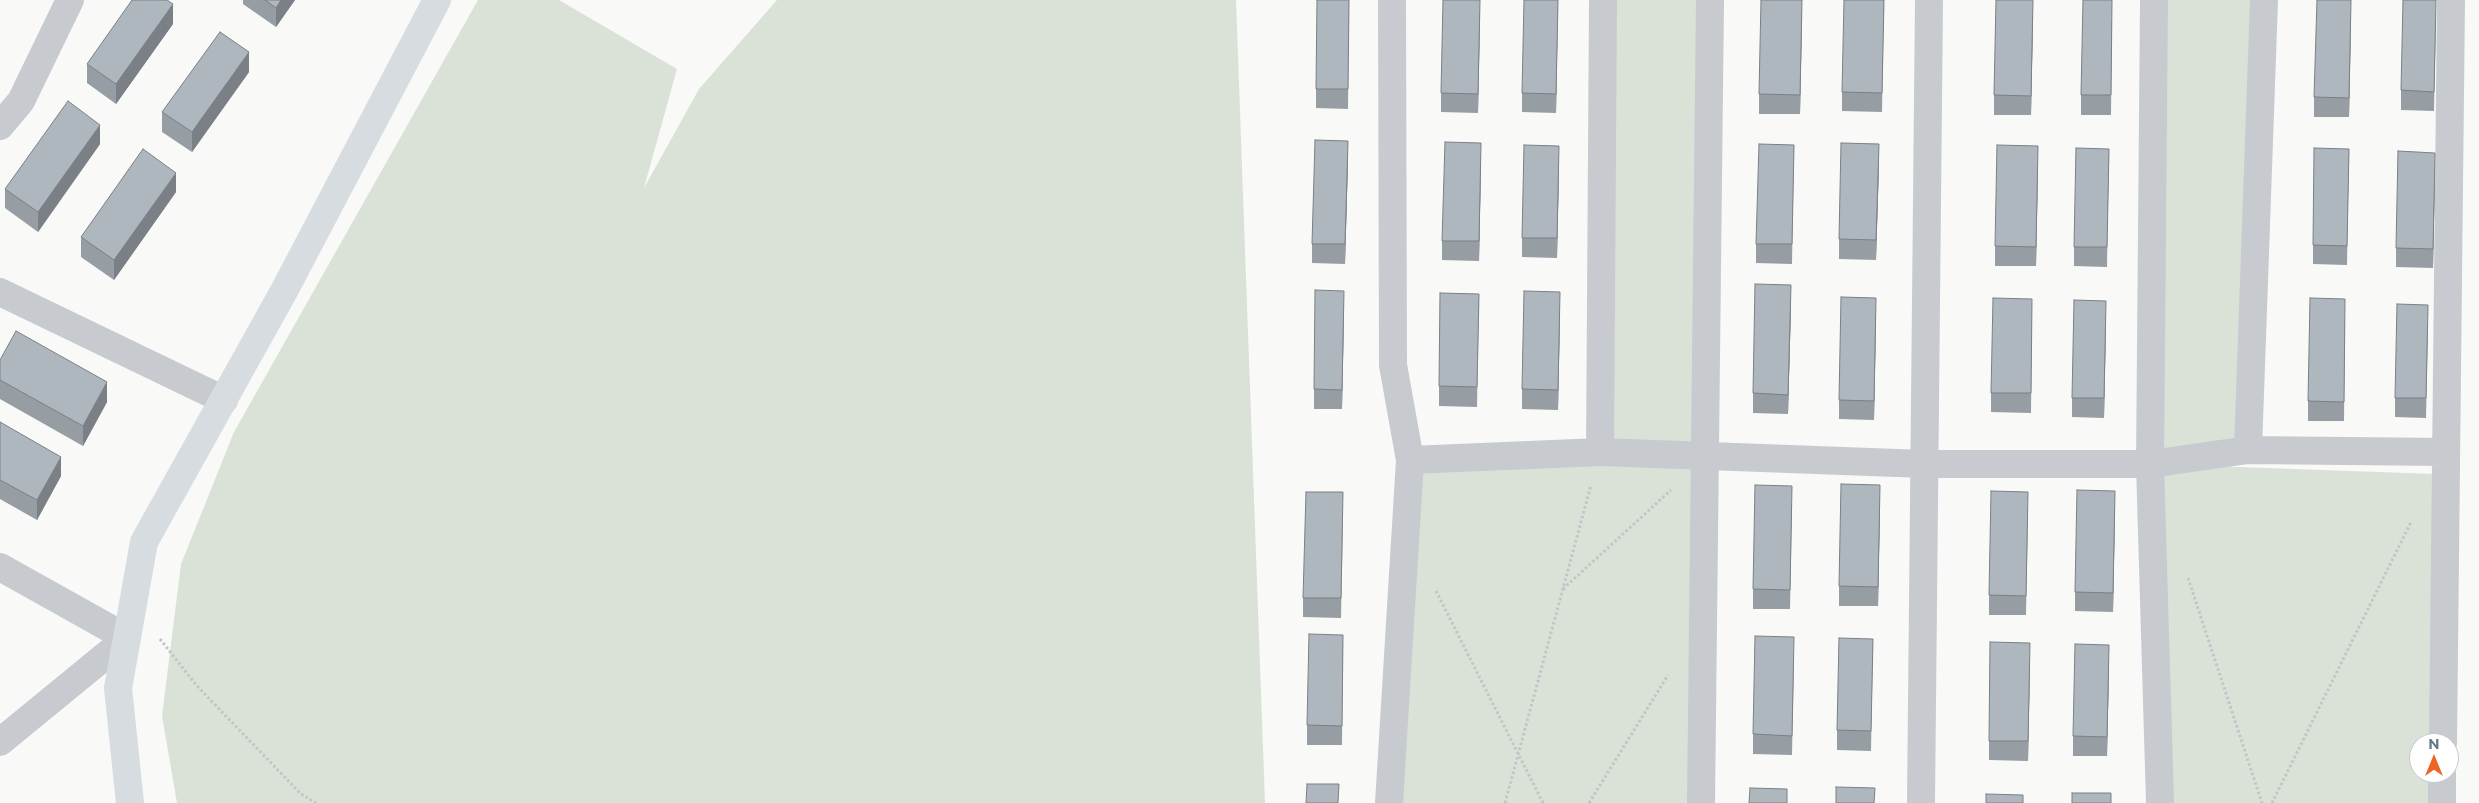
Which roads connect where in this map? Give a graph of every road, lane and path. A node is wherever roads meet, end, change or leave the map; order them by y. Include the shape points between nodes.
1 (70, 0) edge
2 (437, 0) edge
3 (1392, 0) edge
4 (1603, 0) edge
5 (1710, 0) edge
6 (1929, 0) edge
7 (2154, 0) edge
8 (2264, 0) edge
9 (2451, 0) edge
10 (0, 126) edge
11 (0, 292) edge
12 (224, 400) junction
13 (2248, 450) junction
14 (1600, 452) junction
15 (2446, 452) junction
16 (1707, 457) junction
17 (1410, 460) junction
18 (1924, 464) junction
19 (2150, 464) junction
20 (2413, 518) dead end
21 (0, 567) edge
22 (2187, 577) dead end
23 (1433, 584) dead end
24 (1563, 589) junction
25 (133, 605) junction
26 (126, 638) junction
27 (1673, 668) dead end
28 (2443, 733) edge
29 (0, 742) edge
30 (1519, 753) junction
31 (2442, 783) edge
32 (130, 803) edge
33 (316, 803) edge
34 (1389, 803) edge
35 (1506, 803) edge
36 (1543, 803) edge
37 (1589, 803) edge
38 (1701, 803) edge
39 (1921, 803) edge
40 (2160, 803) edge
41 (2262, 803) edge
42 (2272, 803) edge
43 (2442, 803) edge

1 - 10 street via 20,101
2 - 12 street
3 - 17 street via 1393,365
4 - 14 street
5 - 16 street
6 - 18 street
7 - 19 street
8 - 13 street
9 - 15 street
11 - 12 street
12 - 25 street via 144,542
13 - 15 street
13 - 19 street
14 - 16 street
14 - 17 street
14 - 24 path
15 - 28 street
16 - 18 street
16 - 24 path
16 - 38 street
17 - 34 street
18 - 19 street
18 - 39 street
19 - 40 street
20 - 42 path
21 - 26 street
22 - 41 path
23 - 30 path
24 - 30 path
25 - 26 street
25 - 33 path via 197,686 302,794
26 - 29 street
26 - 32 street via 118,688
27 - 37 path
30 - 35 path
30 - 36 path
31 - 43 street

